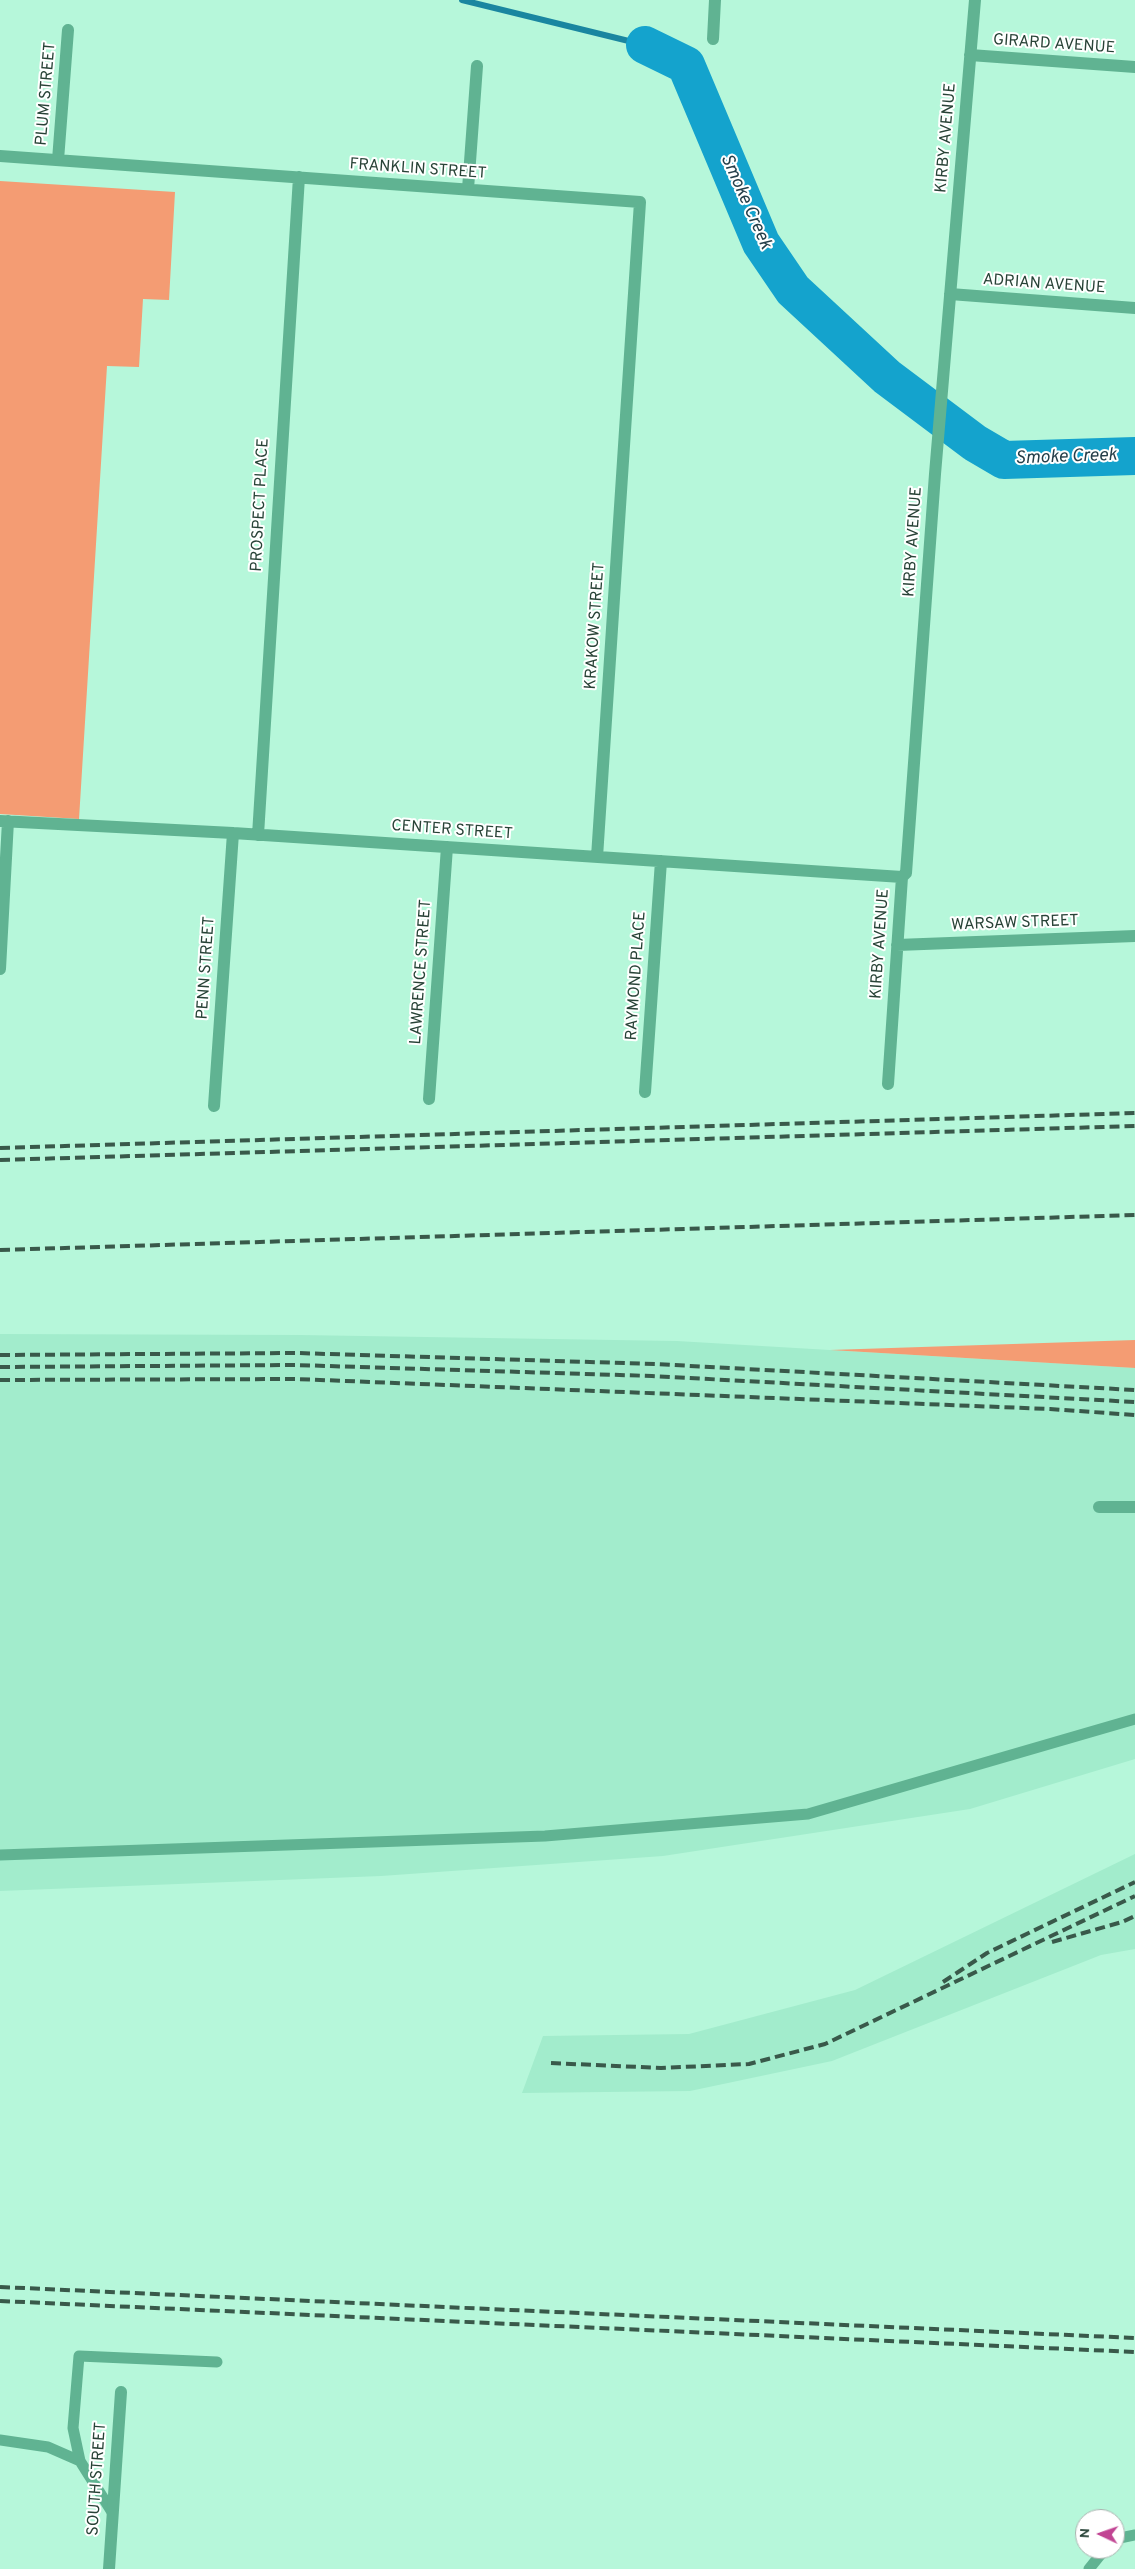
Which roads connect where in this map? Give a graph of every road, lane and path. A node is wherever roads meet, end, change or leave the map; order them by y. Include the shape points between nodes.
1 (716, 0) edge
2 (975, 0) edge
3 (68, 30) dead end
4 (712, 39) dead end
5 (970, 55) junction
6 (477, 66) dead end
7 (1135, 67) edge
8 (0, 156) edge
9 (58, 160) junction
10 (299, 177) junction
11 (468, 189) junction
12 (950, 294) junction
13 (1135, 308) edge
14 (626, 396) joint
15 (4, 821) edge
16 (233, 833) junction
17 (258, 835) junction
18 (447, 847) junction
19 (597, 857) junction
20 (661, 862) junction
21 (902, 878) junction
22 (1135, 936) edge
23 (897, 945) junction
24 (0, 969) edge
25 (888, 1084) dead end
26 (645, 1092) dead end
27 (429, 1099) dead end
28 (214, 1106) dead end
29 (1099, 1507) dead end
30 (1135, 1508) edge
31 (1135, 1719) edge
32 (0, 1855) edge
33 (217, 2362) dead end
34 (121, 2392) dead end
35 (0, 2440) edge
36 (80, 2461) junction
37 (112, 2512) junction
38 (1097, 2559) edge
39 (108, 2569) edge
40 (1089, 2569) edge

1 - 4 street
2 - 5 street, KIRBY AVENUE
3 - 9 street, PLUM STREET
5 - 7 street, GIRARD AVENUE
5 - 12 street, KIRBY AVENUE
6 - 11 street
8 - 9 street, FRANKLIN STREET
9 - 10 street, FRANKLIN STREET
10 - 11 street, FRANKLIN STREET
10 - 17 street, PROSPECT PLACE
11 - 14 street, FRANKLIN STREET via 640,202
12 - 13 street, ADRIAN AVENUE
12 - 21 street, KIRBY AVENUE via 906,873
14 - 19 street, KRAKOW STREET
15 - 16 street, CENTER STREET
15 - 24 street
16 - 17 street, CENTER STREET
16 - 28 street, PENN STREET
17 - 18 street, CENTER STREET
18 - 19 street, CENTER STREET
18 - 27 street, LAWRENCE STREET
19 - 20 street, CENTER STREET
20 - 21 street, CENTER STREET
20 - 26 street, RAYMOND PLACE
21 - 23 street, KIRBY AVENUE
22 - 23 street, WARSAW STREET
23 - 25 street, KIRBY AVENUE
29 - 30 street
31 - 32 lane via 808,1814 545,1836
33 - 36 lane via 79,2356 73,2428
34 - 37 street, SOUTH STREET
35 - 36 lane via 48,2447
36 - 37 lane
37 - 39 street, SOUTH STREET
38 - 40 lane

